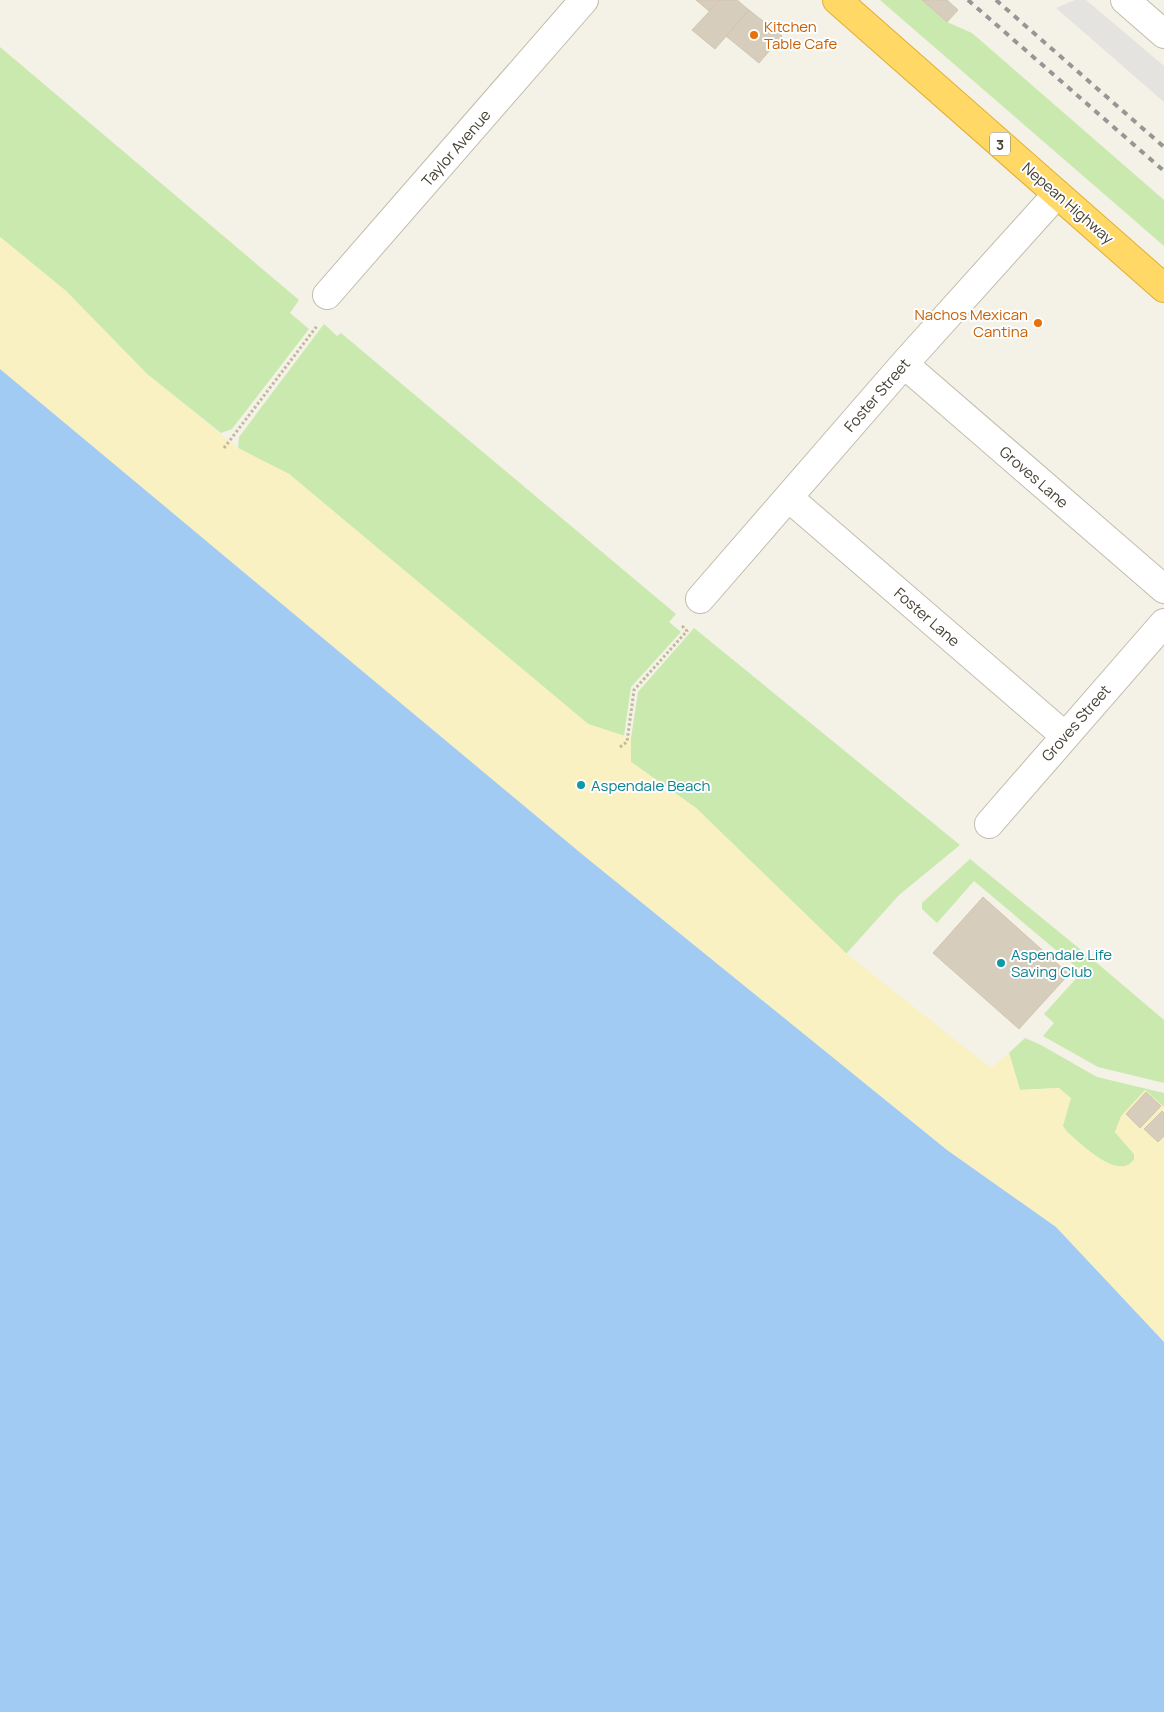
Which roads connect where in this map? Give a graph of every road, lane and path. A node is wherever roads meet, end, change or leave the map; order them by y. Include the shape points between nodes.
1 (584, 0) edge
2 (837, 0) edge
3 (1126, 0) edge
4 (1164, 34) edge
5 (1057, 194) junction
6 (1164, 288) edge
7 (327, 295) dead end
8 (310, 320) dead end
9 (904, 364) junction
10 (224, 448) dead end
11 (789, 498) junction
12 (1164, 589) edge
13 (700, 599) dead end
14 (686, 623) dead end
15 (1164, 623) edge
16 (1065, 736) junction
17 (620, 747) dead end
18 (989, 824) dead end

1 - 7 street, Taylor Avenue
2 - 5 highway, Nepean Highway / 3
3 - 4 street
5 - 6 highway, Nepean Highway / 3
5 - 9 street, Foster Street
8 - 10 path via 318,326
9 - 11 street, Foster Street
9 - 12 street, Groves Lane
11 - 13 street, Foster Street
11 - 16 street, Foster Lane
14 - 17 path via 682,627 687,631 634,690 627,742
15 - 16 street, Groves Street
16 - 18 street, Groves Street

